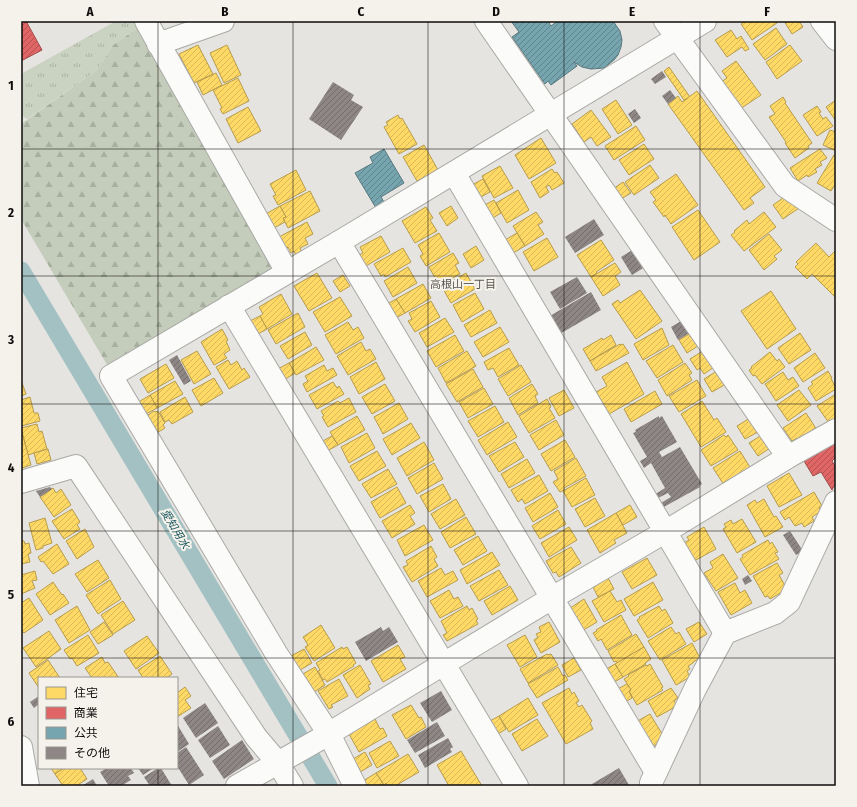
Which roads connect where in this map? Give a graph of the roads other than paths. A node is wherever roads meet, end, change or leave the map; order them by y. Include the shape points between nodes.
1 (146, 21) edge
2 (223, 21) edge
3 (486, 21) edge
4 (705, 21) edge
5 (822, 21) edge
6 (670, 29) edge
7 (836, 39) edge
8 (158, 44) junction
9 (551, 115) junction
10 (454, 173) junction
11 (836, 220) edge
12 (339, 242) junction
13 (287, 272) junction
14 (229, 306) junction
15 (836, 430) edge
16 (788, 457) junction
17 (21, 482) edge
18 (836, 502) edge
19 (665, 532) junction
20 (552, 598) junction
21 (725, 633) junction
22 (444, 663) junction
23 (324, 736) junction
24 (21, 748) edge
25 (278, 763) junction
26 (652, 779) edge
27 (28, 786) edge
28 (237, 786) edge
29 (292, 786) edge
30 (356, 786) edge
31 (517, 786) edge

1 - 8 street
2 - 8 street
3 - 9 street
4 - 6 street
5 - 7 street
6 - 9 street
6 - 11 street via 784,186
8 - 13 street
9 - 10 street
9 - 16 street
10 - 12 street
10 - 19 street
12 - 13 street
12 - 20 street
13 - 14 street
14 - 22 street
14 - 23 street via 111,376
15 - 16 street
16 - 19 street
17 - 25 street via 76,466 256,737
18 - 21 street via 789,602 775,613
19 - 20 street
19 - 21 street
20 - 22 street
20 - 26 street
21 - 26 street via 695,688
22 - 23 street
22 - 31 street
23 - 25 street
23 - 30 street
24 - 27 street
25 - 28 street
25 - 29 street

